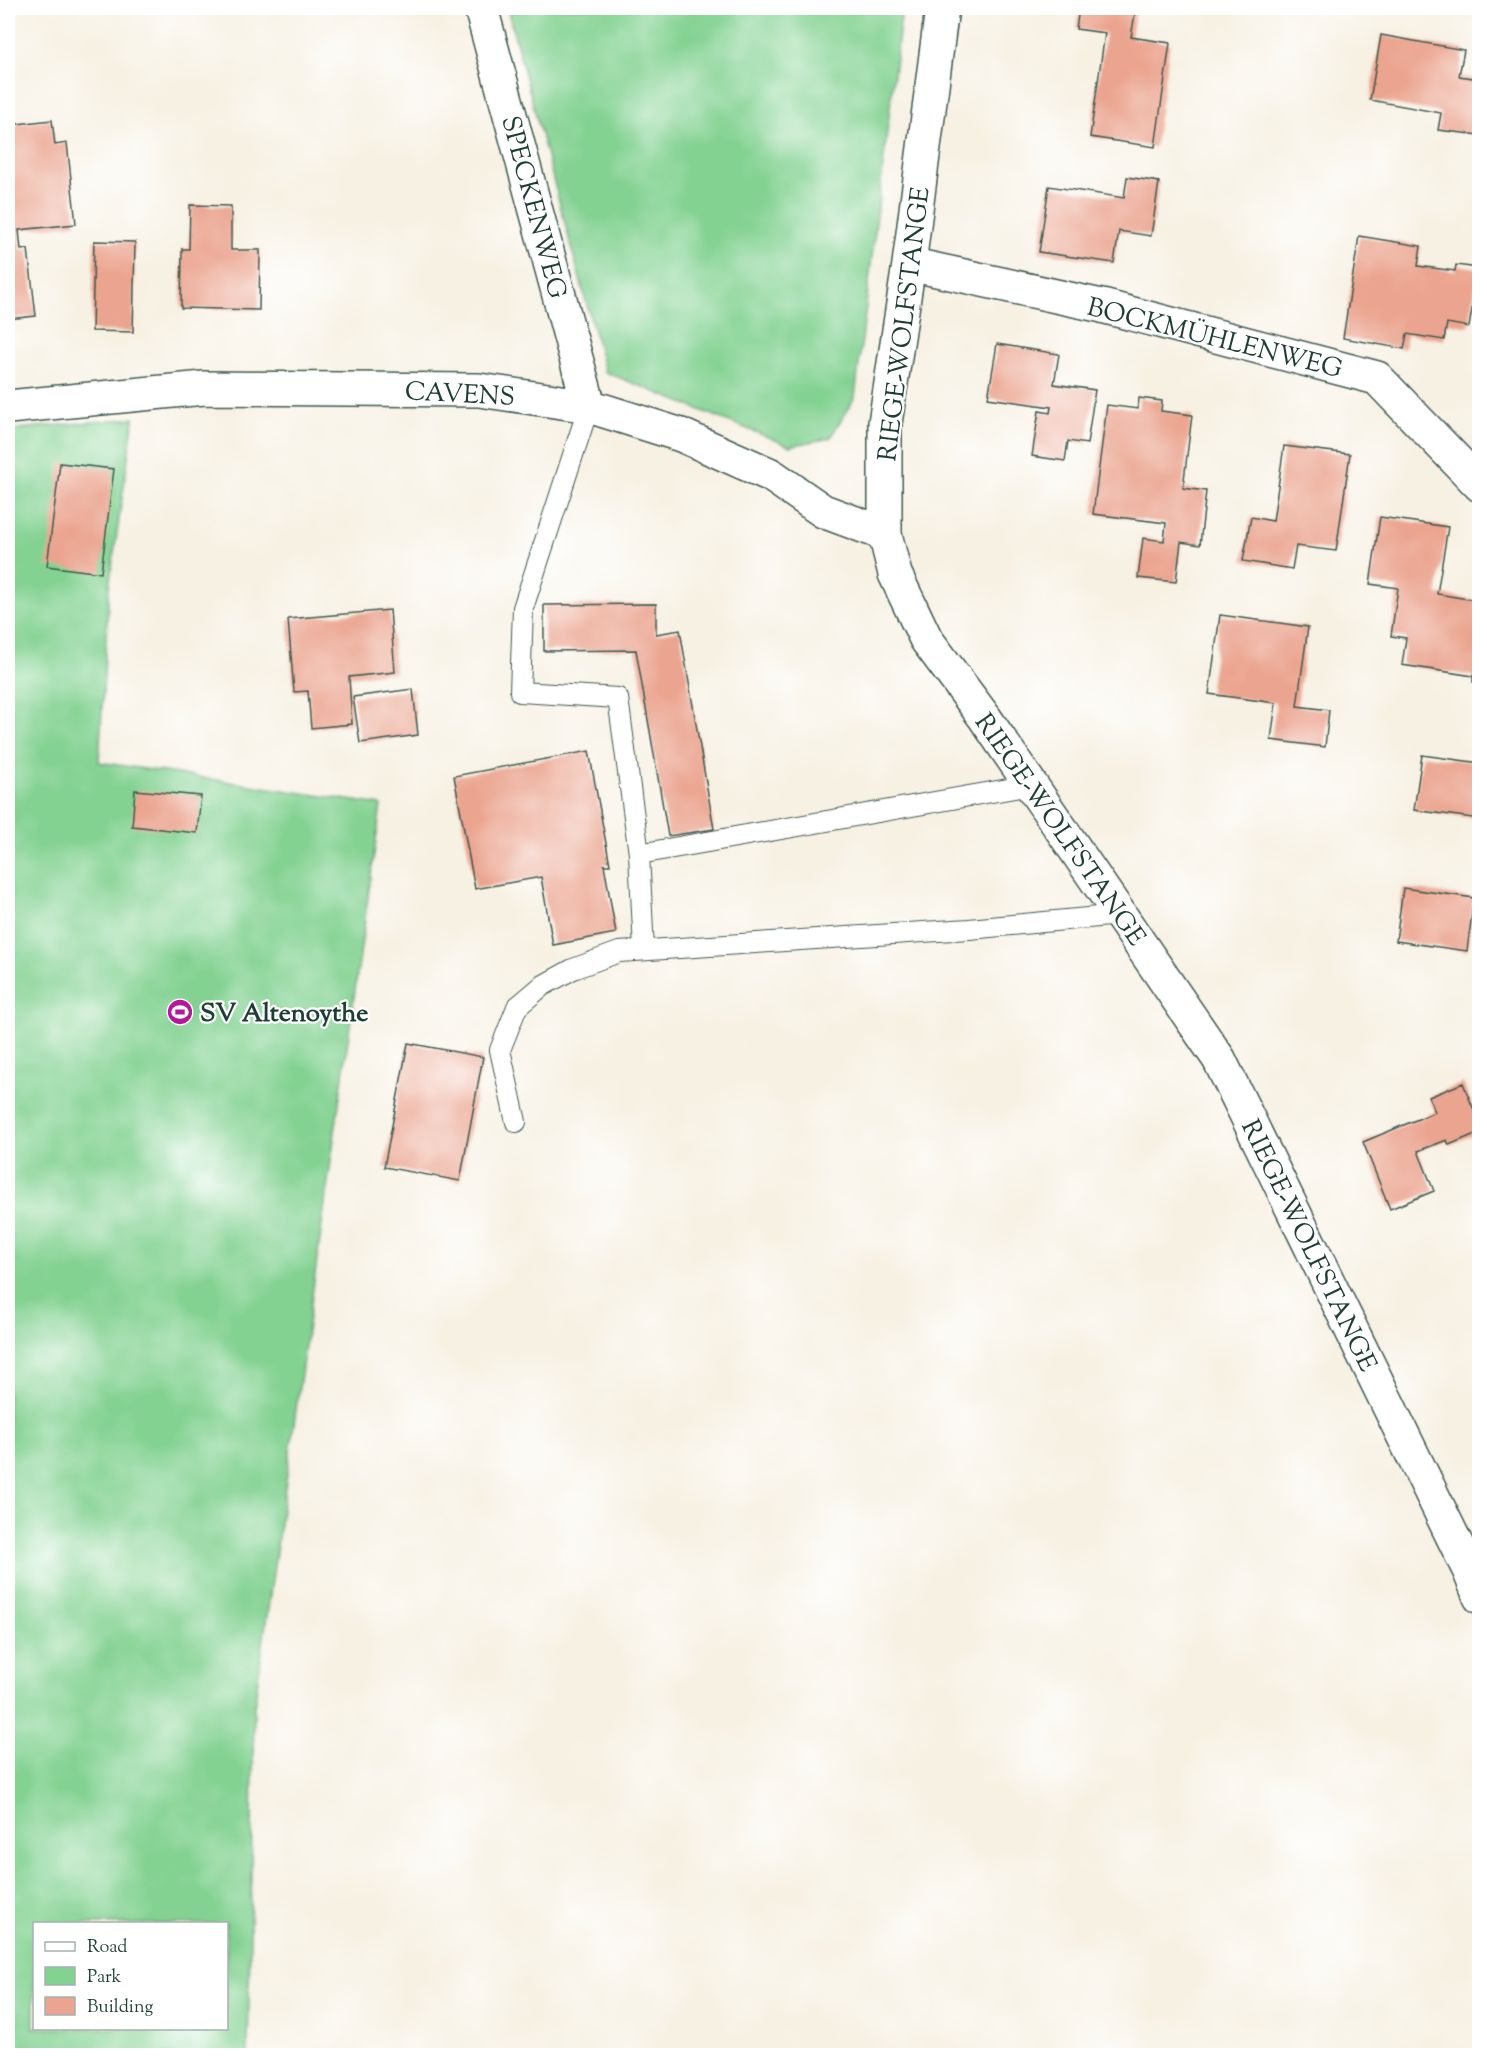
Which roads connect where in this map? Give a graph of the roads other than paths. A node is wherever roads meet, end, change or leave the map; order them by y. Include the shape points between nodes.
1 (481, 8) edge
2 (942, 8) edge
3 (909, 264) junction
4 (589, 406) junction
5 (8, 407) edge
6 (1479, 485) edge
7 (885, 534) junction
8 (1031, 785) junction
9 (639, 854) junction
10 (1120, 915) junction
11 (644, 951) junction
12 (516, 1122) dead end
13 (1476, 1580) edge

1 - 4 street, SPECKENWEG
2 - 3 street, RIEGE-WOLFSTANGE
3 - 6 street, BOCKMÜHLENWEG via 1102,306 1377,378
3 - 7 street, RIEGE-WOLFSTANGE via 885,423
4 - 5 street, CAVENS via 479,390 204,388
4 - 7 street, CAVENS via 691,440 771,475 823,512
4 - 9 lane via 523,608 520,692 618,698
7 - 8 street, RIEGE-WOLFSTANGE via 896,574 926,639
8 - 9 lane
8 - 10 street, RIEGE-WOLFSTANGE
9 - 11 lane
10 - 11 lane
10 - 13 street, RIEGE-WOLFSTANGE via 1219,1059
11 - 12 lane via 619,952 573,969 542,986 517,1007 500,1050

